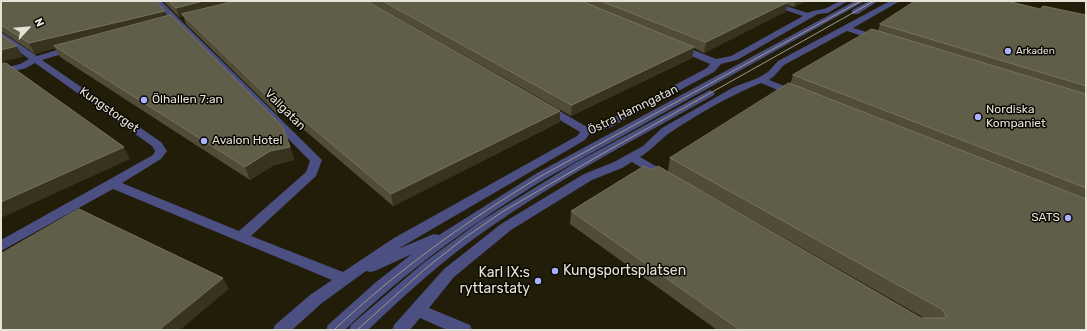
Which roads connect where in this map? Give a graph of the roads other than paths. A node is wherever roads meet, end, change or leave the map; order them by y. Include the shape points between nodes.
1 (157, 1) edge
2 (762, 1) edge
3 (844, 1) edge
4 (861, 1) edge
5 (874, 1) edge
6 (896, 1) edge
7 (805, 14) junction
8 (846, 28) junction
9 (1, 35) edge
10 (886, 41) edge
11 (673, 45) edge
12 (83, 46) edge
13 (35, 59) junction
14 (717, 63) junction
15 (1, 72) edge
16 (761, 80) junction
17 (806, 98) edge
18 (539, 104) edge
19 (586, 131) junction
20 (632, 157) junction
21 (676, 183) edge
22 (112, 184) junction
23 (458, 235) junction
24 (241, 237) junction
25 (1, 246) edge
26 (344, 279) junction
27 (384, 295) junction
28 (418, 310) junction
29 (281, 330) edge
30 (334, 330) edge
31 (357, 330) edge
32 (400, 330) edge
33 (464, 330) edge

1 - 24 street, Vallgatan via 316,160 312,173
2 - 7 street
3 - 7 street, Östra Hamngatan via 826,11
4 - 23 street, Östra Hamngatan via 541,176 498,201
5 - 23 street, Östra Hamngatan
6 - 8 street
7 - 14 street, Östra Hamngatan via 734,58
8 - 10 street
8 - 16 street via 781,63
9 - 13 street
11 - 14 street
12 - 13 street
13 - 15 street via 23,66
13 - 22 street, Kungstorget via 158,144 161,151 157,157
14 - 19 street, Östra Hamngatan via 711,70 605,126
16 - 17 street
16 - 20 street via 738,89 666,130 647,148
18 - 19 street
19 - 26 street, Östra Hamngatan via 581,138 400,241
20 - 21 street
20 - 28 street via 588,177 506,227 449,273
22 - 24 street
22 - 25 street, Kungstorget
23 - 26 street
23 - 27 street, Östra Hamngatan
23 - 28 street
24 - 26 street
26 - 29 street via 305,307
27 - 30 street
27 - 31 street
28 - 32 street
28 - 33 street

